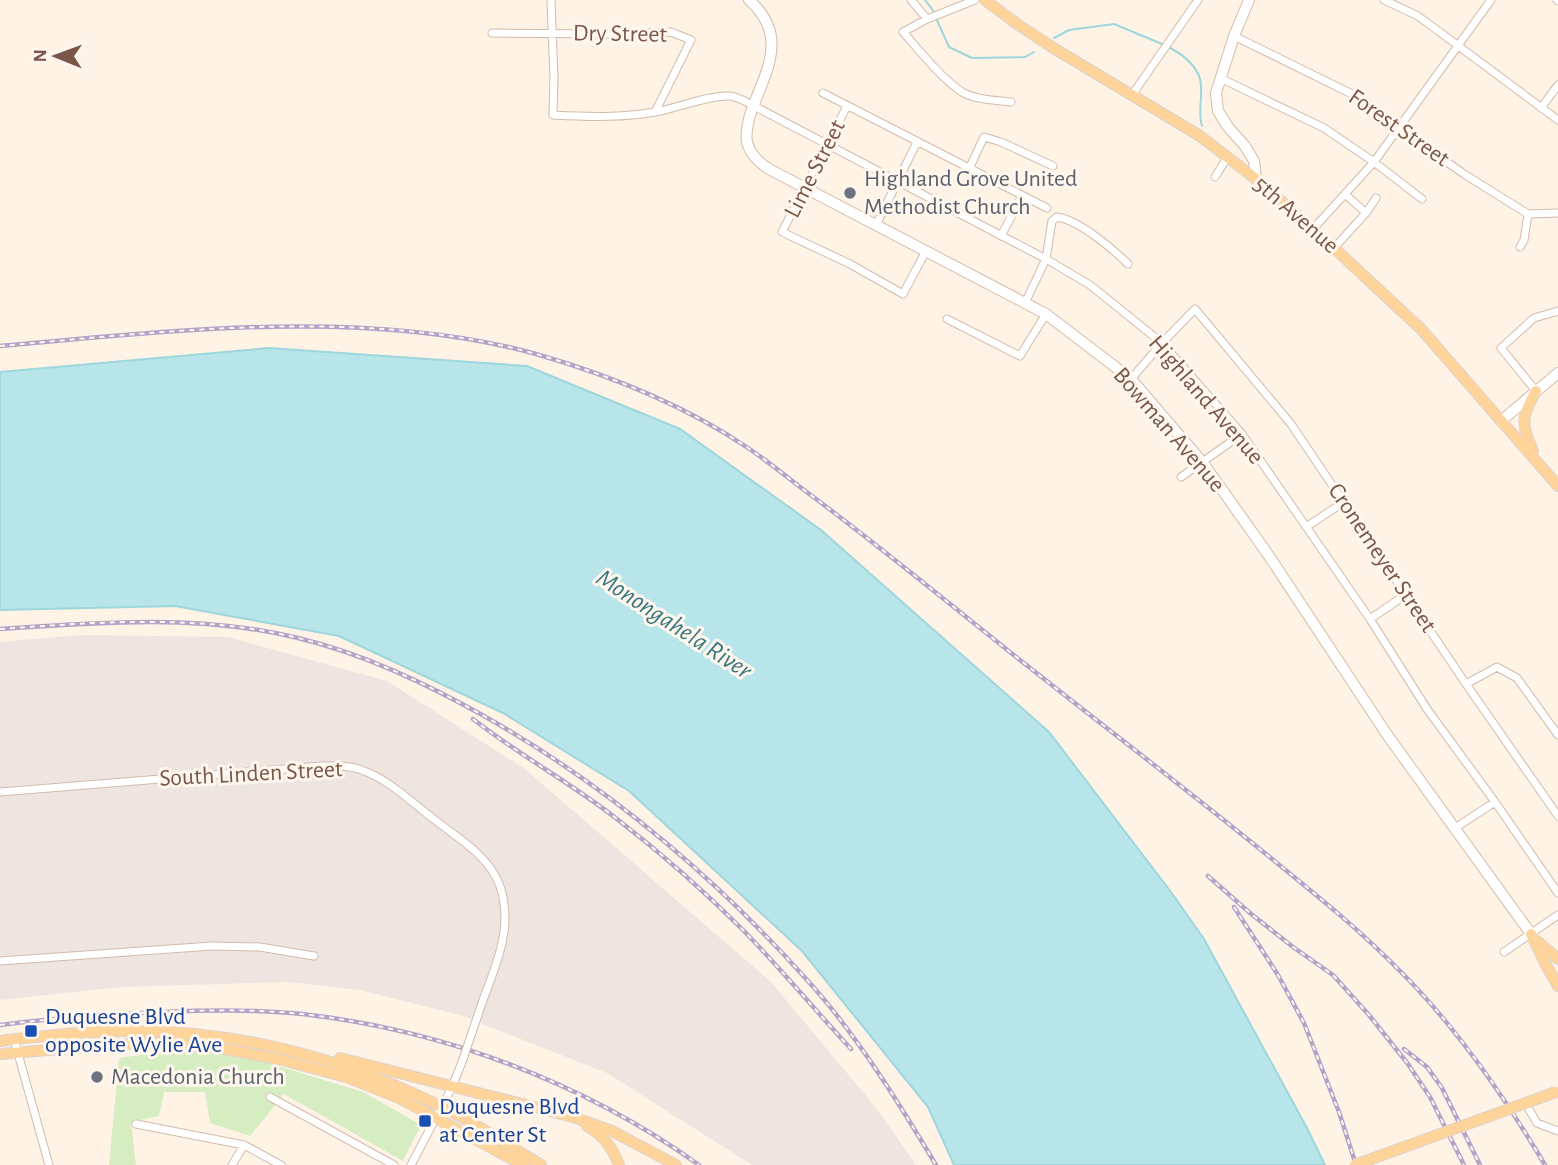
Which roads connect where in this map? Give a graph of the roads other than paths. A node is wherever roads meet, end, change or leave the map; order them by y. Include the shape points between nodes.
1 (551, 0) edge
2 (749, 0) edge
3 (911, 0) edge
4 (975, 0) edge
5 (985, 0) edge
6 (1198, 0) edge
7 (1249, 0) edge
8 (1384, 0) edge
9 (1491, 0) edge
10 (929, 18) junction
11 (492, 33) dead end
12 (551, 33) junction
13 (1234, 36) junction
14 (1458, 46) junction
15 (1220, 78) junction
16 (1558, 85) edge
17 (823, 93) dead end
18 (1132, 95) junction
19 (1011, 103) dead end
20 (754, 106) junction
21 (847, 106) junction
22 (1541, 108) junction
23 (655, 112) junction
24 (1558, 120) edge
25 (1399, 128) junction
26 (917, 142) junction
27 (828, 145) junction
28 (1228, 156) junction
29 (1374, 162) junction
30 (1053, 166) dead end
31 (969, 169) junction
32 (1215, 177) dead end
33 (1256, 179) junction
34 (898, 182) junction
35 (806, 188) junction
36 (1345, 194) junction
37 (1022, 196) junction
38 (1376, 198) dead end
39 (1422, 199) dead end
40 (1047, 208) dead end
41 (1366, 213) junction
42 (1558, 213) edge
43 (1528, 214) junction
44 (876, 225) junction
45 (1312, 229) junction
46 (1001, 236) junction
47 (1520, 247) dead end
48 (1334, 248) junction
49 (926, 251) junction
50 (1046, 259) junction
51 (1128, 264) dead end
52 (1025, 303) junction
53 (1558, 311) edge
54 (1046, 314) junction
55 (947, 320) dead end
56 (1162, 343) junction
57 (1558, 373) edge
58 (1130, 379) junction
59 (1536, 391) junction
60 (1501, 421) junction
61 (1242, 434) junction
62 (1203, 463) junction
63 (1539, 464) junction
64 (1181, 477) dead end
65 (1558, 486) edge
66 (1344, 502) junction
67 (1306, 527) junction
68 (1407, 594) junction
69 (1370, 619) junction
70 (1466, 684) junction
71 (1558, 736) edge
72 (0, 792) edge
73 (1495, 802) junction
74 (1558, 816) edge
75 (1455, 828) junction
76 (1558, 893) edge
77 (1558, 915) edge
78 (1531, 934) junction
79 (1558, 947) edge
80 (1504, 952) dead end
81 (314, 956) dead end
82 (1558, 960) edge
83 (0, 961) edge
84 (1558, 986) edge
85 (14, 1039) junction
86 (0, 1041) edge
87 (246, 1041) junction
88 (17, 1052) junction
89 (0, 1054) edge
90 (452, 1087) junction
91 (1557, 1094) edge
92 (270, 1097) dead end
93 (1527, 1106) dead end
94 (442, 1107) junction
95 (435, 1117) junction
96 (573, 1117) junction
97 (136, 1124) dead end
98 (1558, 1131) edge
99 (244, 1145) junction
100 (49, 1165) edge
101 (232, 1165) edge
102 (281, 1165) edge
103 (394, 1165) edge
104 (411, 1165) edge
105 (523, 1165) edge
106 (541, 1165) edge
107 (619, 1165) edge
108 (676, 1165) edge
109 (1355, 1165) edge
110 (1374, 1165) edge

1 - 12 street
2 - 20 main road, Bowman Avenue via 767,24 772,44 770,64
3 - 10 street
4 - 10 street
5 - 18 main road, 5th Avenue
6 - 18 street
7 - 13 main road
8 - 14 street via 1418,16
9 - 14 street
10 - 19 street via 903,32 935,69 962,92
11 - 12 street
12 - 23 street, Highland Avenue via 553,115
12 - 23 street, Dry Street via 671,32 691,40
13 - 15 main road
13 - 25 street, Forest Street via 1360,98
14 - 22 street
14 - 25 street
15 - 29 street via 1324,128
15 - 33 main road via 1218,111 1254,161
16 - 22 street
17 - 21 street
18 - 28 main road, 5th Avenue
20 - 23 street, Highland Avenue via 730,96
20 - 27 street, Highland Avenue
20 - 35 main road, Bowman Avenue via 746,137 753,155 767,168
21 - 26 street
21 - 27 street, Lime Street
22 - 24 street
25 - 29 street
25 - 43 street, Forest Street
26 - 31 street
26 - 34 street
27 - 34 street, Highland Avenue
27 - 35 street, Lime Street
28 - 32 street
28 - 33 main road, 5th Avenue
29 - 36 street
29 - 39 street
30 - 31 street via 984,137
31 - 37 street
33 - 45 main road, 5th Avenue
34 - 44 street
34 - 46 street, Highland Avenue
35 - 44 main road, Bowman Avenue
35 - 49 street, Lime Street via 782,232 903,294
36 - 41 street
36 - 45 street
37 - 40 street
37 - 46 street
38 - 41 street
41 - 48 street
42 - 43 street
43 - 47 street
44 - 49 main road, Bowman Avenue
45 - 48 main road, 5th Avenue
46 - 50 street, Highland Avenue
48 - 60 main road, 5th Avenue via 1421,329
49 - 52 main road, Bowman Avenue
50 - 51 street via 1052,221 1057,217 1111,247
50 - 52 street
50 - 56 street, Highland Avenue via 1090,285
52 - 54 main road, Bowman Avenue
53 - 59 street via 1534,318 1501,348
54 - 55 street via 1020,356
54 - 58 main road, Bowman Avenue
56 - 58 street
56 - 61 street, Highland Avenue
56 - 66 street, Cronemeyer Street via 1195,309 1291,424
57 - 59 main road
58 - 62 main road, Bowman Avenue
59 - 60 main road
59 - 63 main road via 1523,421
60 - 63 main road, 5th Avenue
61 - 62 street
61 - 67 street, Highland Avenue
62 - 64 street
62 - 75 main road, Bowman Avenue
63 - 65 main road, 5th Avenue
66 - 67 street
66 - 68 street, Cronemeyer Street
67 - 69 street, Highland Avenue
68 - 69 street
68 - 70 street, Cronemeyer Street
69 - 73 street, Highland Avenue via 1427,709
70 - 71 street via 1497,667 1517,678
70 - 74 street, Cronemeyer Street
72 - 90 street, South Linden Street, bridge via 322,766 362,770 384,781 480,857 500,887 505,927 502,946
73 - 75 street
73 - 76 street, Highland Avenue
75 - 78 main road, Bowman Avenue
77 - 78 street
78 - 79 main road
78 - 80 street
78 - 82 main road
78 - 84 main road
81 - 83 street via 260,947 212,946
85 - 86 main road
85 - 87 main road via 138,1031
85 - 88 street
87 - 90 main road via 315,1051
87 - 94 main road via 339,1064
88 - 89 main road
88 - 95 main road via 146,1042 231,1050 346,1077
88 - 100 street
90 - 94 street, South Linden Street
90 - 96 main road
91 - 109 main road, bridge
91 - 110 main road
92 - 103 street
93 - 98 street via 1537,1123
94 - 95 street, South Linden Street
94 - 106 main road
95 - 104 street, South Linden Street
95 - 105 main road
96 - 107 main road via 596,1131
96 - 108 main road via 612,1131
97 - 99 street
99 - 101 street
99 - 102 street

